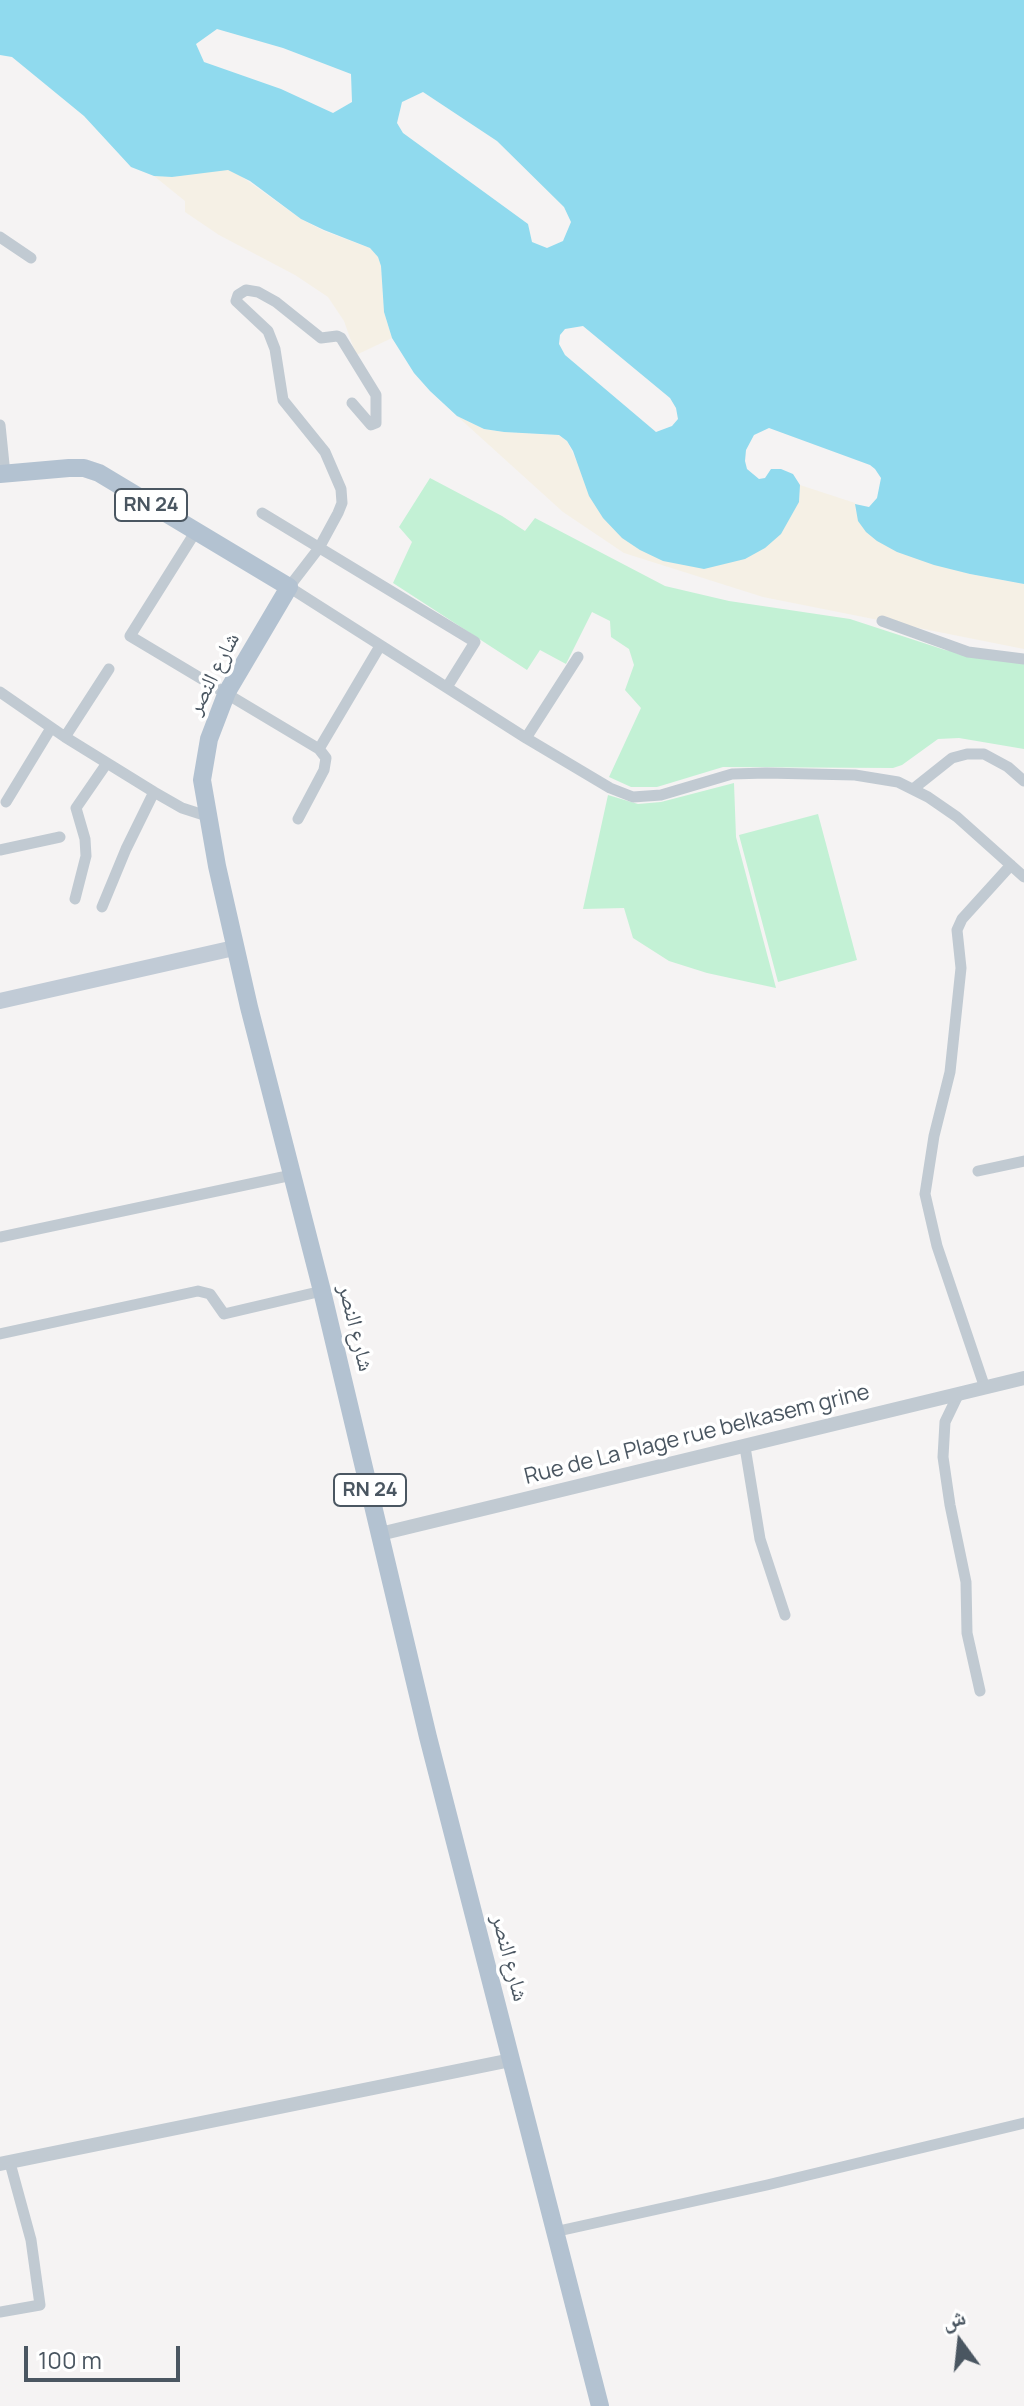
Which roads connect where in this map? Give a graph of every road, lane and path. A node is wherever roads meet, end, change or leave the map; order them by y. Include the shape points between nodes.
1 (0, 237) edge
2 (31, 258) dead end
3 (352, 403) dead end
4 (0, 425) edge
5 (2, 474) edge
6 (262, 513) dead end
7 (196, 531) junction
8 (319, 548) junction
9 (289, 587) junction
10 (882, 621) dead end
11 (380, 646) junction
12 (578, 657) dead end
13 (1024, 659) edge
14 (109, 669) dead end
15 (447, 687) junction
16 (0, 692) edge
17 (227, 692) junction
18 (51, 728) junction
19 (65, 737) junction
20 (526, 738) junction
21 (319, 749) junction
22 (107, 763) junction
23 (1024, 781) edge
24 (913, 789) junction
25 (154, 792) junction
26 (6, 802) dead end
27 (210, 817) junction
28 (298, 819) dead end
29 (60, 837) dead end
30 (0, 850) edge
31 (1011, 865) junction
32 (1024, 877) edge
33 (75, 899) dead end
34 (102, 907) dead end
35 (234, 948) junction
36 (0, 1001) edge
37 (1024, 1161) edge
38 (978, 1171) dead end
39 (292, 1175) junction
40 (0, 1237) edge
41 (322, 1291) junction
42 (0, 1334) edge
43 (1024, 1378) edge
44 (985, 1388) junction
45 (958, 1395) junction
46 (745, 1447) junction
47 (380, 1534) junction
48 (785, 1615) dead end
49 (980, 1691) dead end
50 (511, 2060) junction
51 (1024, 2123) edge
52 (5, 2164) edge
53 (554, 2232) junction
54 (0, 2312) edge
55 (600, 2406) edge

1 - 2 street
3 - 8 street via 371,425 376,423 376,395 341,338 321,338 258,292 238,295 236,301 268,331 283,400 325,452 341,489 342,503
4 - 5 street
5 - 7 main road, RN 24 via 84,468
6 - 8 street
7 - 9 main road, RN 24
7 - 17 street via 130,636
8 - 9 street
8 - 15 street via 475,642
9 - 11 street
9 - 17 main road, شارع النصر / RN 24
10 - 13 street via 968,652
11 - 15 street
11 - 21 street
12 - 20 street
14 - 19 street
15 - 20 street
16 - 18 street
17 - 21 street
17 - 27 main road, شارع النصر / RN 24 via 209,739 202,780
18 - 19 street
18 - 26 street
19 - 22 street
20 - 24 street via 633,797 661,795 732,774 766,773 855,775
21 - 28 street via 326,758 324,770
22 - 25 street
22 - 33 street via 76,808 86,856
23 - 24 street via 984,754 967,754 952,758
24 - 31 street via 957,817
25 - 27 street
25 - 34 street
27 - 35 main road, شارع النصر / RN 24
29 - 30 street
31 - 32 street
31 - 44 street via 957,930 961,968 950,1072 925,1194
35 - 36 main road
35 - 39 main road, شارع النصر / RN 24
37 - 38 street
39 - 40 street
39 - 41 main road, شارع النصر / RN 24
41 - 42 street via 224,1314 210,1294 198,1291
41 - 47 main road, شارع النصر / RN 24
43 - 44 street, Rue de La Plage rue belkasem grine
44 - 45 street, Rue de La Plage rue belkasem grine
45 - 46 street, Rue de La Plage rue belkasem grine
45 - 49 street via 945,1422 943,1457
46 - 47 street, Rue de La Plage rue belkasem grine
46 - 48 street via 760,1539
47 - 50 main road, شارع النصر / RN 24
50 - 52 street
50 - 53 main road, شارع النصر / RN 24
51 - 53 street
52 - 54 street via 31,2240 40,2305
53 - 55 main road, شارع النصر / RN 24

